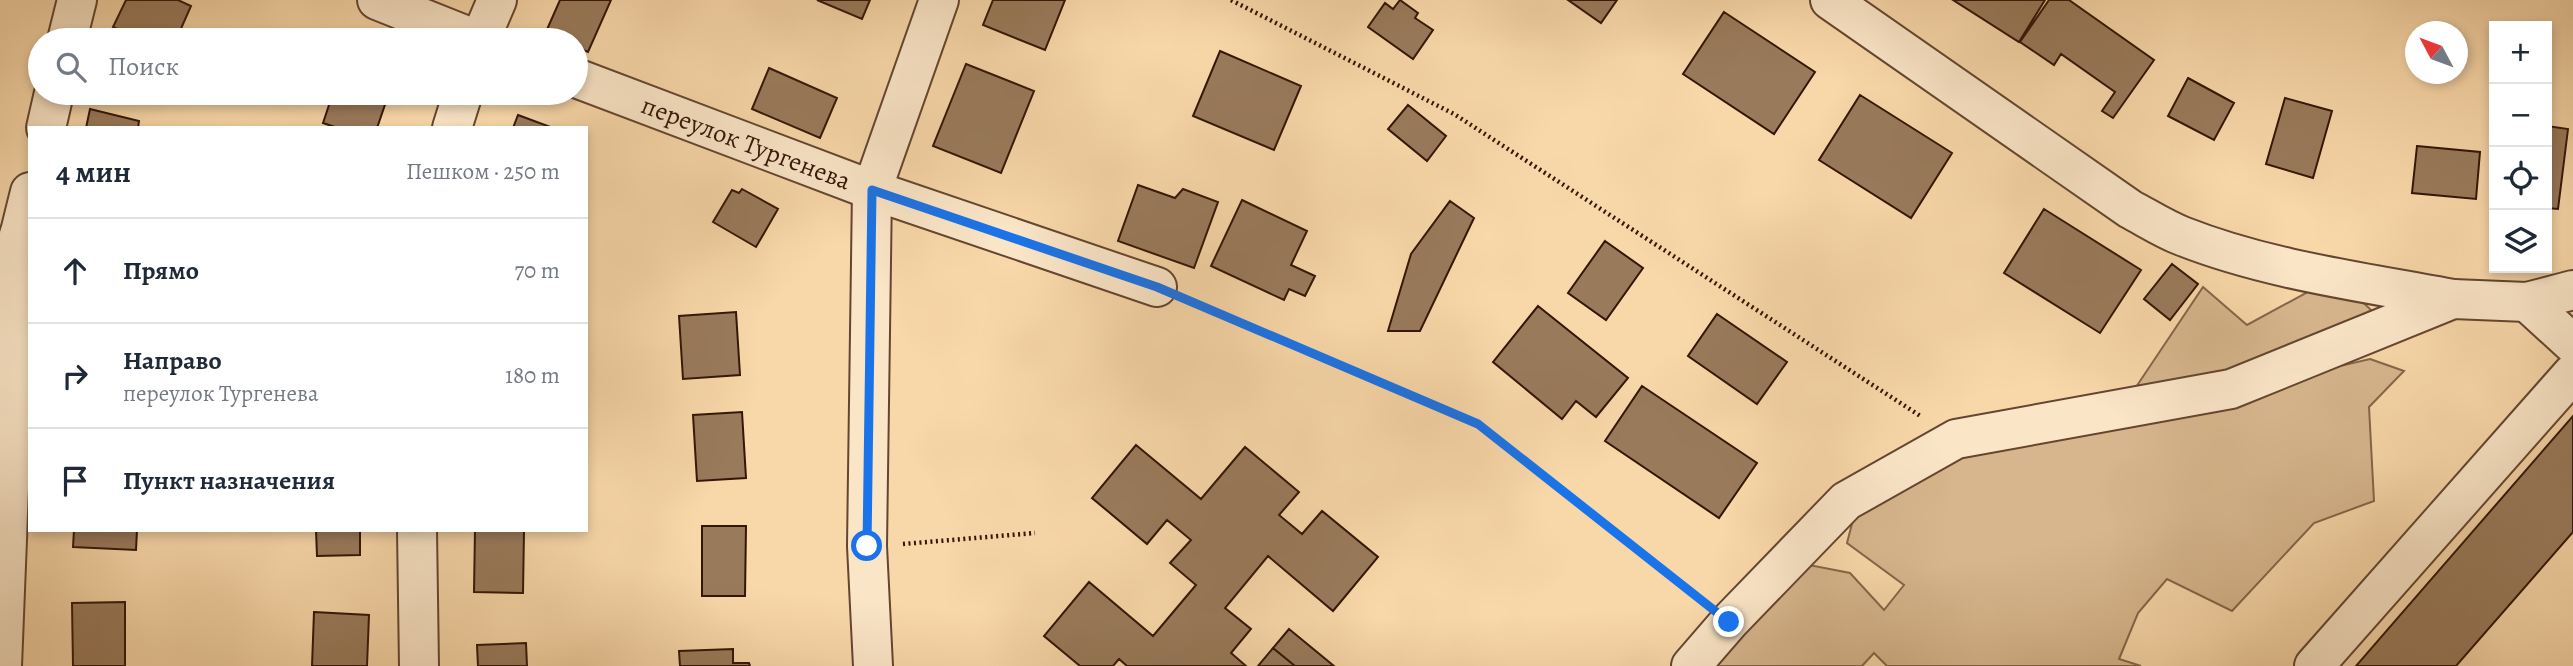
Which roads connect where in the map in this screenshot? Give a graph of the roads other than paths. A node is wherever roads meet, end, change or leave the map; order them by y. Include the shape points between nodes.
1 (77, 0) edge
2 (377, 0) edge
3 (497, 0) edge
4 (939, 0) edge
5 (1830, 0) edge
6 (70, 28) edge
7 (448, 28) edge
8 (484, 28) edge
9 (588, 83) edge
10 (51, 105) edge
11 (459, 105) edge
12 (46, 126) edge
13 (453, 126) edge
14 (872, 190) junction
15 (28, 200) edge
16 (19, 235) junction
17 (1157, 287) road end
18 (2573, 290) edge
19 (2453, 299) junction
20 (2527, 302) junction
21 (0, 314) edge
22 (2573, 344) edge
23 (2573, 373) edge
24 (417, 532) edge
25 (2, 666) edge
26 (419, 666) edge
27 (873, 666) edge
28 (1691, 666) edge
29 (2314, 666) edge

1 - 6 lane
2 - 7 lane
3 - 8 lane
4 - 14 lane
5 - 19 lane via 2130,209 2181,236 2311,272
9 - 14 lane, переулок Тургенева
10 - 12 lane
11 - 13 lane
14 - 17 lane, переулок Тургенева
14 - 27 lane via 867,546
15 - 16 lane
16 - 21 lane
16 - 25 lane
18 - 20 lane
19 - 20 lane
19 - 28 lane via 2231,389 1956,439 1846,501
20 - 22 lane
23 - 29 lane
24 - 26 lane

